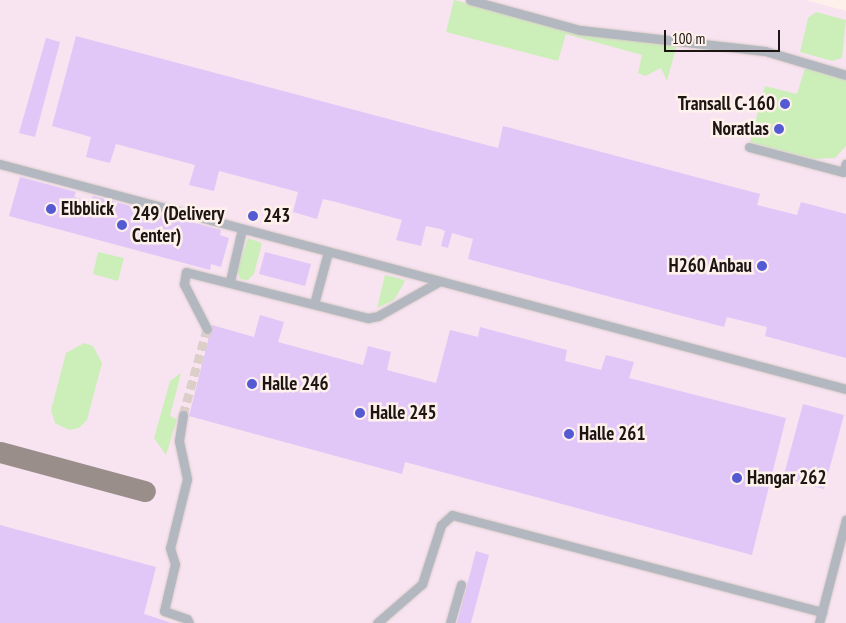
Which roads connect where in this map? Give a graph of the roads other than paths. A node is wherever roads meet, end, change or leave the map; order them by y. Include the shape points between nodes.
1 (470, 0) edge
2 (846, 75) edge
3 (749, 146) dead end
4 (846, 163) edge
5 (0, 164) edge
6 (242, 229) junction
7 (328, 252) junction
8 (230, 281) junction
9 (440, 281) junction
10 (314, 304) junction
11 (207, 329) tunnel mouth
12 (846, 389) edge
13 (183, 415) tunnel mouth
14 (846, 519) edge
15 (844, 538) edge
16 (461, 585) dead end
17 (822, 612) junction
18 (189, 623) edge
19 (376, 623) edge
20 (450, 623) edge
21 (819, 623) edge

1 - 2 street via 580,30 765,51
3 - 4 street via 843,172
5 - 6 street
6 - 7 street
6 - 8 street
7 - 9 street
7 - 10 street
8 - 10 street
8 - 11 street via 190,271 184,275 184,284
9 - 10 street via 378,316 368,318
9 - 12 street
13 - 18 street via 179,441 187,479 170,548 175,564 164,611 187,619
14 - 15 street
15 - 17 street
16 - 20 street
17 - 19 street via 452,515 441,525 422,584
17 - 21 street

